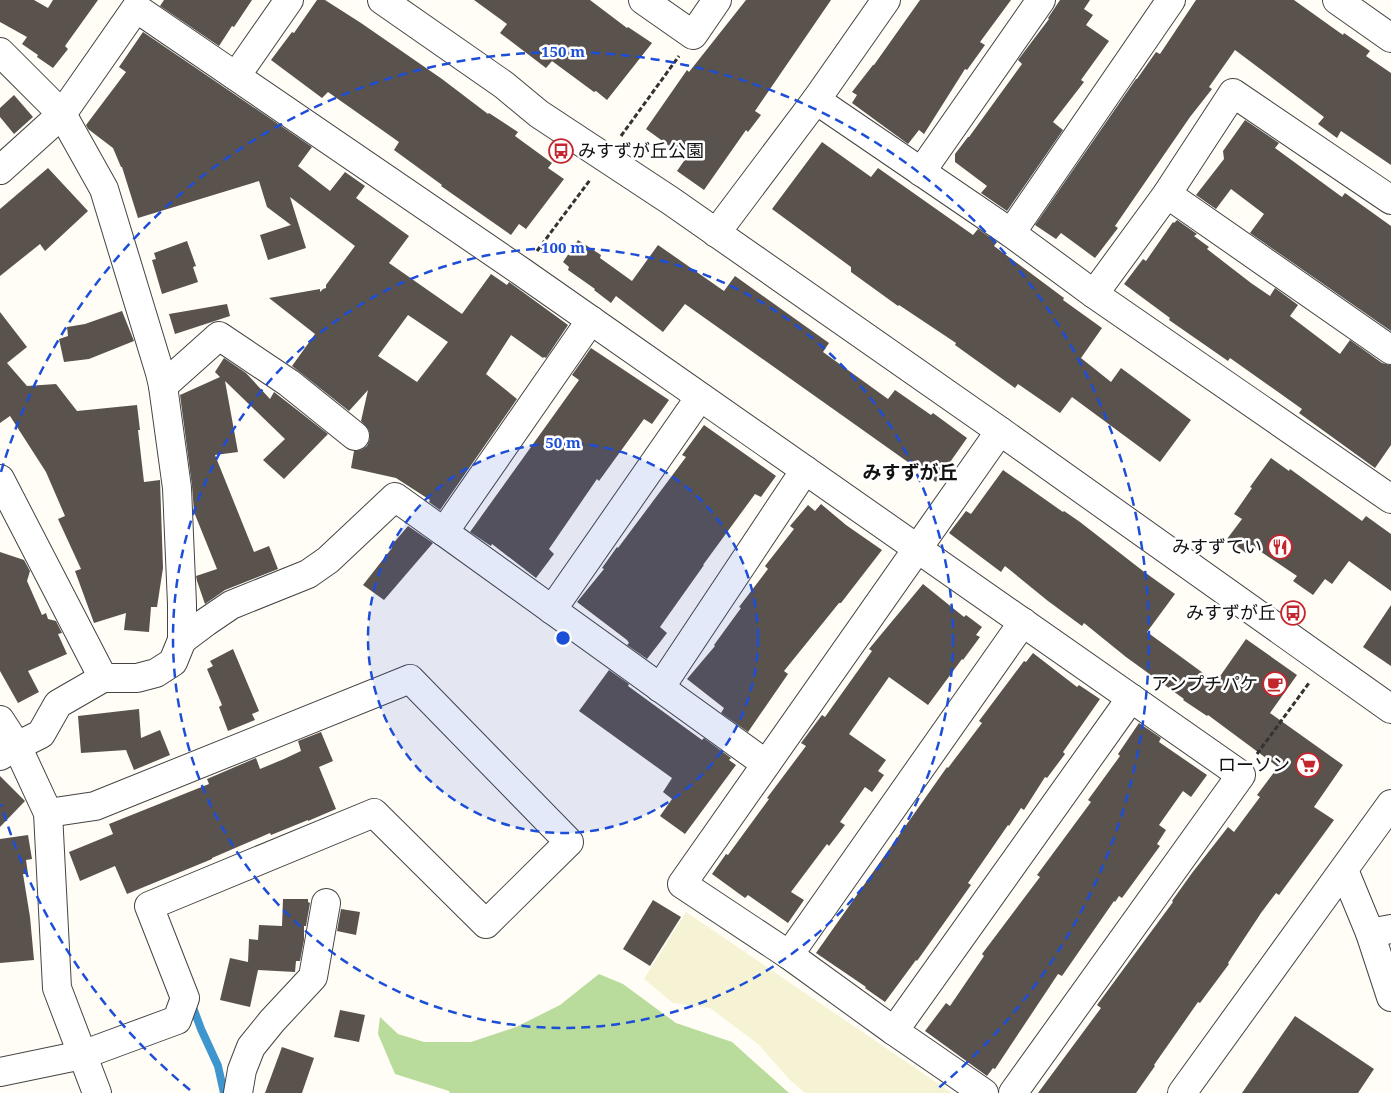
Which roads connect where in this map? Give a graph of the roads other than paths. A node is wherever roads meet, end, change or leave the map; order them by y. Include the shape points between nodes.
1 (289, 0) edge
2 (382, 0) edge
3 (643, 0) edge
4 (717, 0) edge
5 (886, 0) edge
6 (1041, 0) edge
7 (1171, 0) edge
8 (1343, 2) edge
9 (1391, 38) edge
10 (0, 52) edge
11 (236, 76) junction
12 (816, 100) junction
13 (62, 114) junction
14 (0, 170) edge
15 (921, 172) junction
16 (1167, 194) junction
17 (1391, 200) edge
18 (716, 233) junction
19 (1011, 233) junction
20 (1094, 294) junction
21 (590, 320) junction
22 (1391, 350) edge
23 (163, 386) junction
24 (700, 397) junction
25 (1000, 431) junction
26 (355, 436) dead end
27 (805, 470) junction
28 (0, 479) edge
29 (1390, 496) edge
30 (444, 532) junction
31 (917, 549) junction
32 (552, 610) junction
33 (1023, 622) junction
34 (182, 640) junction
35 (103, 678) junction
36 (660, 688) junction
37 (1131, 698) junction
38 (1391, 709) edge
39 (0, 720) edge
40 (9, 751) edge
41 (766, 764) junction
42 (1391, 804) edge
43 (48, 812) junction
44 (1344, 870) junction
45 (326, 903) dead end
46 (1380, 931) edge
47 (789, 955) junction
48 (1391, 997) edge
49 (894, 1031) junction
50 (82, 1055) junction
51 (0, 1072) edge
52 (97, 1093) edge
53 (238, 1093) edge
54 (984, 1093) edge
55 (1013, 1093) edge
56 (1182, 1093) edge

1 - 11 street
2 - 18 street via 504,85 539,114
3 - 4 street via 693,35
5 - 12 street
6 - 15 street
7 - 19 street
8 - 9 street
10 - 13 street
11 - 13 street via 136,8
11 - 21 street
12 - 15 street
12 - 18 street
13 - 14 street
13 - 23 street via 104,189
15 - 19 street
16 - 17 street via 1232,93
16 - 20 street
16 - 22 street
18 - 25 street
19 - 20 street
20 - 29 street
21 - 24 street
21 - 30 street
23 - 26 street via 219,336 289,384
23 - 34 street via 177,488
24 - 27 street
24 - 32 street
25 - 31 street
25 - 38 street
27 - 31 street
27 - 36 street
28 - 35 street
30 - 32 street
30 - 34 street via 394,497 328,560 308,574 231,605
31 - 33 street
31 - 41 street
32 - 36 street
33 - 37 street
33 - 47 street
34 - 35 street via 173,662 156,673 137,678
35 - 40 street via 58,704 40,734
36 - 41 street
37 - 49 street
37 - 55 street via 1241,775
39 - 40 street
40 - 43 street
41 - 47 street via 682,884
42 - 44 street
43 - 50 street via 57,988
43 - 50 street via 95,806 410,679 568,842 486,924 374,813 148,906 185,998 177,1020
44 - 46 street
44 - 56 street
45 - 53 street via 313,977 251,1047
46 - 48 street
47 - 49 street
49 - 54 street
50 - 51 street
50 - 52 street

